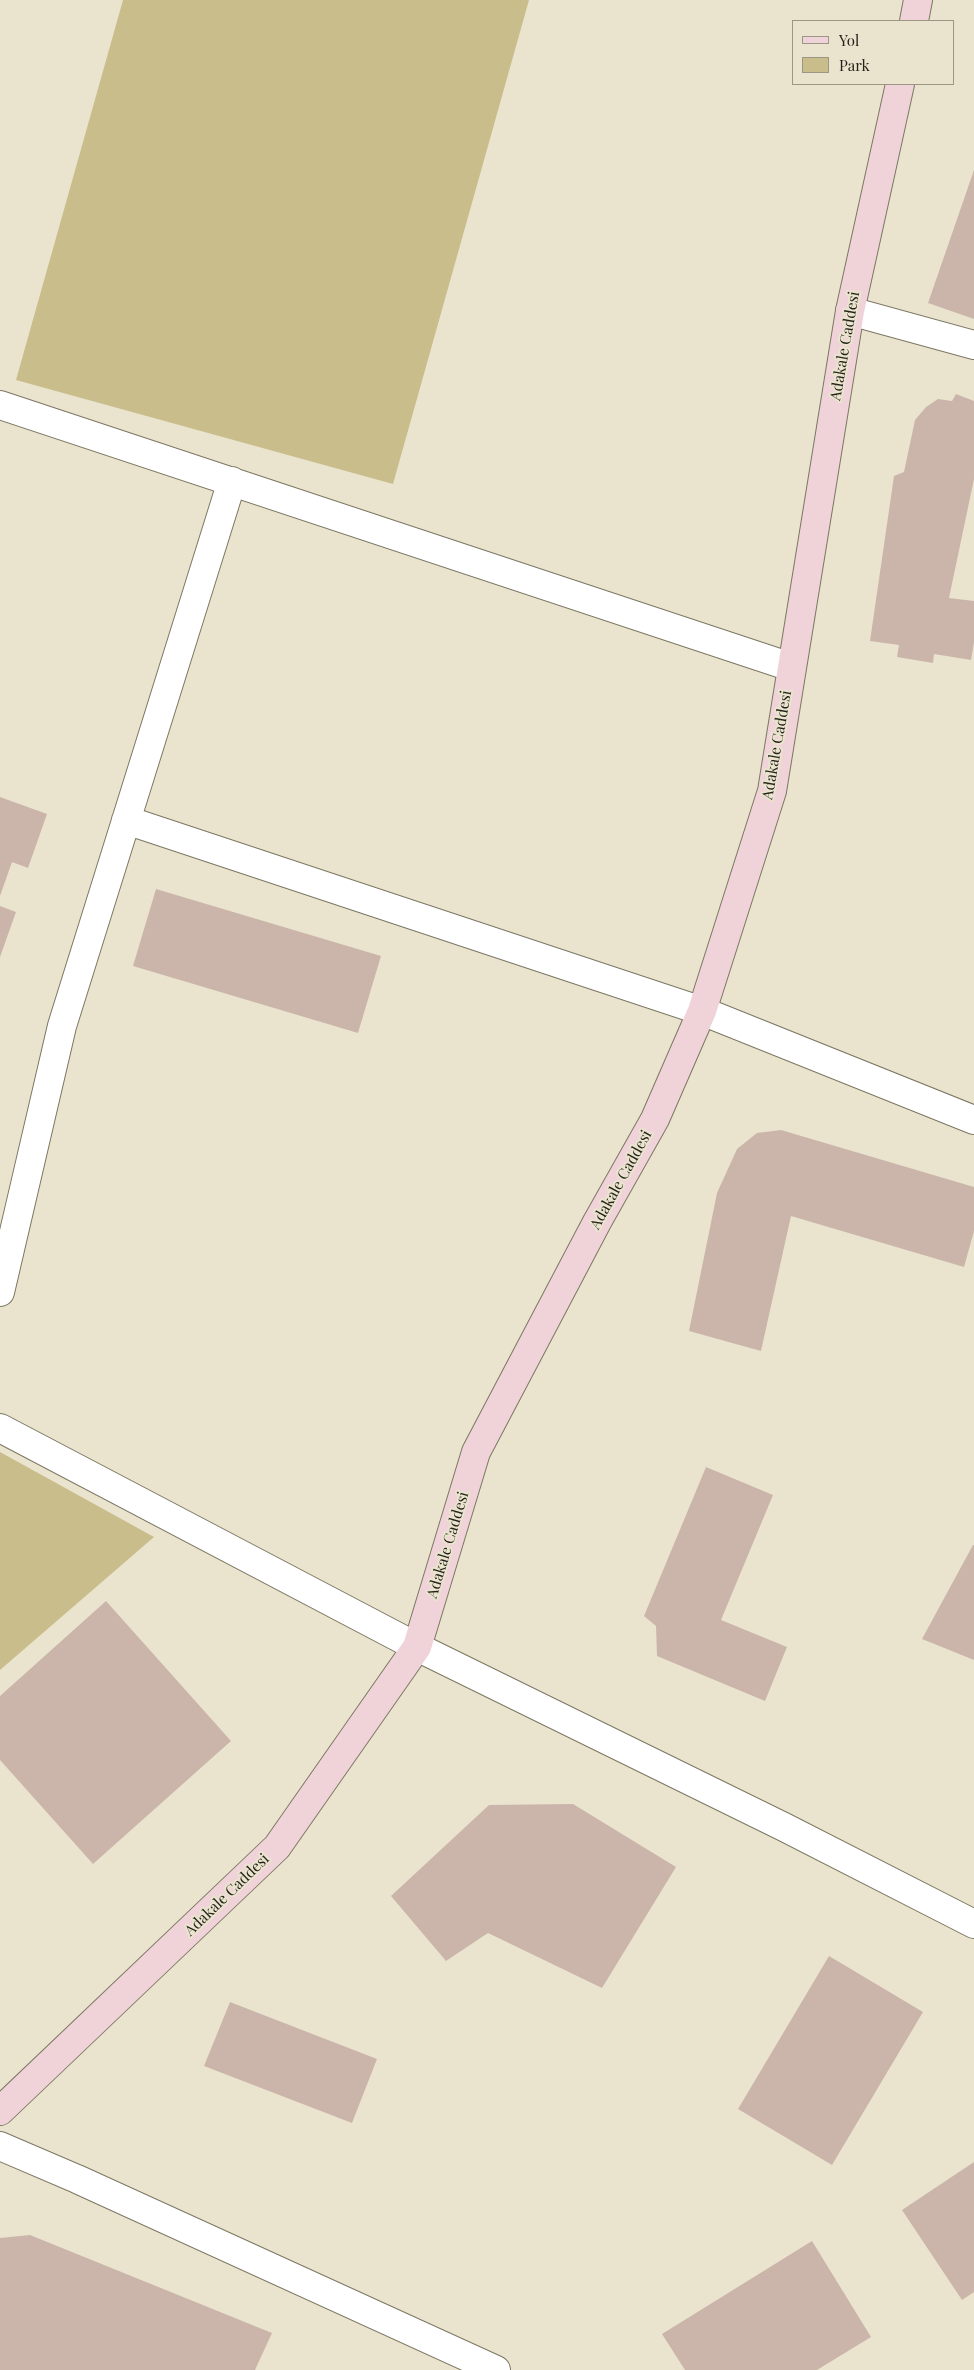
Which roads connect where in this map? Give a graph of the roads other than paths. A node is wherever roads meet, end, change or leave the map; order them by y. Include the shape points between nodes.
1 (918, 0) edge
2 (914, 20) edge
3 (900, 85) edge
4 (850, 311) junction
5 (974, 345) edge
6 (0, 405) edge
7 (232, 481) junction
8 (790, 666) junction
9 (126, 820) junction
10 (702, 1010) junction
11 (974, 1120) edge
12 (0, 1292) edge
13 (0, 1428) edge
14 (417, 1647) junction
15 (974, 1924) edge
16 (0, 2111) edge
17 (0, 2146) edge
18 (496, 2370) edge

1 - 2 street
3 - 4 street, Adakale Caddesi
4 - 5 street
4 - 8 street, Adakale Caddesi
6 - 7 street
7 - 8 street
7 - 9 street
8 - 10 street, Adakale Caddesi via 772,791
9 - 10 street
9 - 12 street via 62,1026
10 - 11 street
10 - 14 street, Adakale Caddesi via 654,1119 476,1452
13 - 14 street
14 - 15 street
14 - 16 street, Adakale Caddesi via 277,1846
17 - 18 street

